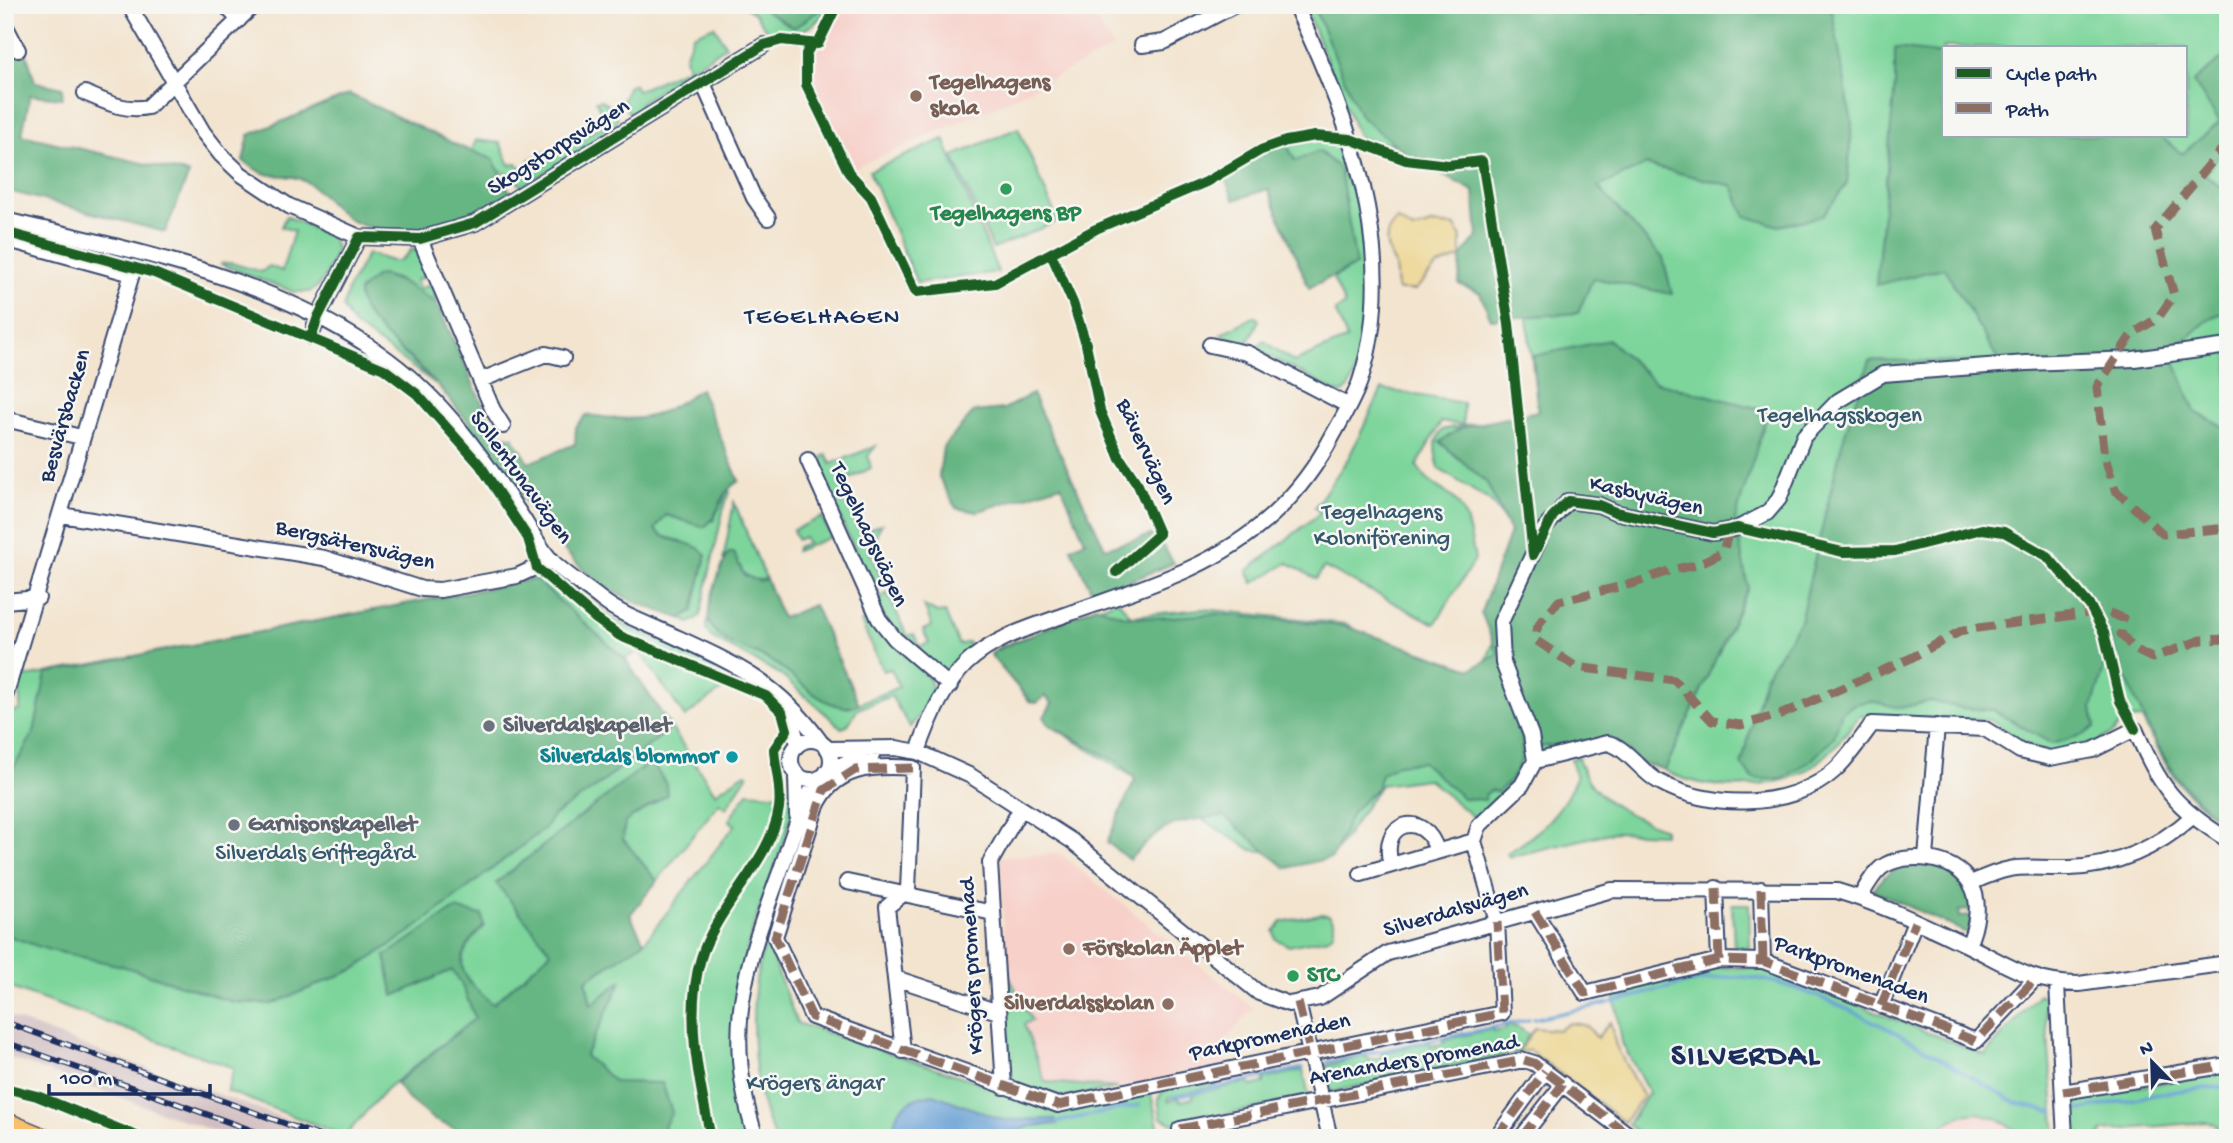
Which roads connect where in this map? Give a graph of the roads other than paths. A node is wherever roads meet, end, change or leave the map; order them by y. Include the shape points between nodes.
1 (129, 5) edge
2 (225, 5) edge
3 (254, 5) edge
4 (1236, 5) edge
5 (1295, 5) edge
6 (239, 20) junction
7 (5, 25) edge
8 (764, 44) dead end
9 (1142, 45) dead end
10 (18, 50) dead end
11 (174, 83) junction
12 (703, 83) junction
13 (85, 93) dead end
14 (768, 218) dead end
15 (5, 220) edge
16 (359, 237) junction
17 (5, 239) edge
18 (420, 239) junction
19 (318, 317) junction
20 (311, 337) dead end
21 (1210, 345) dead end
22 (2228, 346) edge
23 (563, 358) dead end
24 (481, 380) junction
25 (1349, 406) junction
26 (5, 419) edge
27 (503, 426) dead end
28 (82, 437) junction
29 (808, 460) dead end
30 (61, 515) junction
31 (552, 560) junction
32 (38, 598) junction
33 (5, 601) edge
34 (950, 686) junction
35 (5, 698) edge
36 (786, 703) junction
37 (1937, 726) junction
38 (798, 744) junction
39 (824, 745) junction
40 (911, 751) junction
41 (1535, 761) junction
42 (796, 774) junction
43 (823, 775) junction
44 (1021, 808) junction
45 (2192, 817) junction
46 (797, 823) junction
47 (2228, 840) edge
48 (1474, 841) junction
49 (1437, 851) junction
50 (1926, 858) junction
51 (1391, 864) junction
52 (1361, 874) dead end
53 (847, 882) dead end
54 (1970, 883) junction
55 (1716, 888) junction
56 (1761, 889) junction
57 (903, 895) junction
58 (1860, 898) junction
59 (1535, 912) junction
60 (993, 913) junction
61 (1497, 922) junction
62 (1916, 922) junction
63 (1968, 946) junction
64 (1718, 960) junction
65 (1763, 961) junction
66 (2228, 963) edge
67 (895, 978) junction
68 (2034, 980) junction
69 (2057, 984) junction
70 (1298, 1002) junction
71 (1881, 1006) junction
72 (998, 1012) junction
73 (903, 1051) junction
74 (1310, 1053) junction
75 (2228, 1065) edge
76 (1545, 1071) junction
77 (1563, 1084) junction
78 (1004, 1087) junction
79 (2063, 1091) junction
80 (1321, 1100) junction
81 (5, 1123) edge
82 (1180, 1129) dead end
83 (41, 1138) edge
84 (756, 1138) edge
85 (1330, 1138) edge
86 (1496, 1138) edge
87 (1521, 1138) edge
88 (1633, 1138) edge
89 (2065, 1138) edge

1 - 11 street
2 - 6 street
3 - 6 street
4 - 9 street via 1164,42
5 - 25 street via 1319,54 1350,139 1362,183 1374,270 1373,311 1363,369
6 - 11 street
7 - 10 street
8 - 12 street, Skogstorpsvägen
11 - 13 street via 148,107 136,110
11 - 16 street via 203,132 241,174 289,206
12 - 14 street via 754,198
12 - 18 street, Skogstorpsvägen via 484,219
15 - 19 street, Sollentunavägen via 224,279
16 - 18 street, Skogstorpsvägen
16 - 19 street
17 - 28 street, Besvärsbacken via 132,274
18 - 24 street
19 - 20 street
19 - 31 street, Sollentunavägen via 403,370 443,410 485,460
21 - 25 street via 1247,353
22 - 41 street, Kasbyvägen via 2134,359 1883,374 1838,401 1804,436 1779,499 1767,513 1738,528 1713,533 1568,501 1545,528 1501,622 1503,663 1531,735
23 - 24 street via 546,354
24 - 27 street
25 - 34 street via 1315,470 1256,533 1189,569 1016,633 981,651
26 - 28 street
28 - 30 street, Besvärsbacken
29 - 34 street, Tegelhagsvägen via 879,619 895,639
30 - 31 street, Bergsätersvägen via 324,558 422,589 517,576
30 - 32 street, Besvärsbacken
31 - 36 street, Sollentunavägen via 612,608 751,672
32 - 33 street
32 - 35 street, Besvärsbacken
34 - 40 street
36 - 38 street
36 - 39 street, Sollentunavägen
37 - 41 street via 1872,724 1835,771 1818,782 1773,798 1745,801 1707,798 1671,788 1642,771 1614,744
37 - 45 street via 1985,729 2020,751 2050,758 2093,750 2135,729 2163,787
37 - 50 street
38 - 39 street via 806,740
38 - 42 street via 790,761
39 - 40 street
39 - 43 street via 830,766
40 - 43 street via 866,756
40 - 44 street via 971,776
41 - 48 street via 1522,785 1479,826
42 - 43 street via 808,780
42 - 46 street
43 - 46 street
44 - 60 street, Krögers promenad via 990,863
44 - 70 street via 1072,841 1259,993 1289,1004
45 - 47 street
45 - 54 street via 2159,843 2124,859 2069,868 2013,866
46 - 84 street via 750,954 740,1002 742,1086
48 - 49 street
48 - 61 street
49 - 51 street
49 - 51 street via 1425,829 1402,826 1387,846
50 - 54 street via 1957,871
50 - 58 street via 1902,858 1882,867
51 - 52 street
53 - 57 street
54 - 63 street via 1977,906
55 - 56 street, Silverdalsvägen
55 - 59 street, Silverdalsvägen via 1629,887
55 - 64 street
56 - 58 street, Silverdalsvägen via 1837,891
56 - 65 street
57 - 60 street
57 - 67 street via 887,907
57 - 73 street, Parkpromenaden via 908,890 913,768 855,770 824,790 775,937 811,1017
58 - 62 street, Silverdalsvägen
59 - 61 street, Silverdalsvägen
59 - 64 street, Parkpromenaden via 1585,993
60 - 72 street, Krögers promenad
61 - 70 street, Silverdalsvägen via 1388,953 1320,998
61 - 74 street, Parkpromenaden via 1502,1013
62 - 63 street, Silverdalsvägen
62 - 71 street
63 - 68 street, Silverdalsvägen
64 - 65 street, Parkpromenaden
65 - 71 street, Parkpromenaden
66 - 69 street, Silverdalsvägen
67 - 72 street
67 - 73 street
68 - 69 street, Silverdalsvägen
68 - 71 street, Parkpromenaden via 1976,1041
69 - 79 street
70 - 74 street
72 - 78 street, Krögers promenad
73 - 78 street, Parkpromenaden
74 - 78 street, Parkpromenaden via 1058,1105
74 - 80 street
75 - 79 street
76 - 77 street, Arenanders promenad
76 - 80 street, Arenanders promenad via 1524,1060
76 - 86 street
77 - 87 street
77 - 88 street, Arenanders promenad
79 - 89 street
80 - 82 street, Arenanders promenad
80 - 85 street
81 - 83 highway

